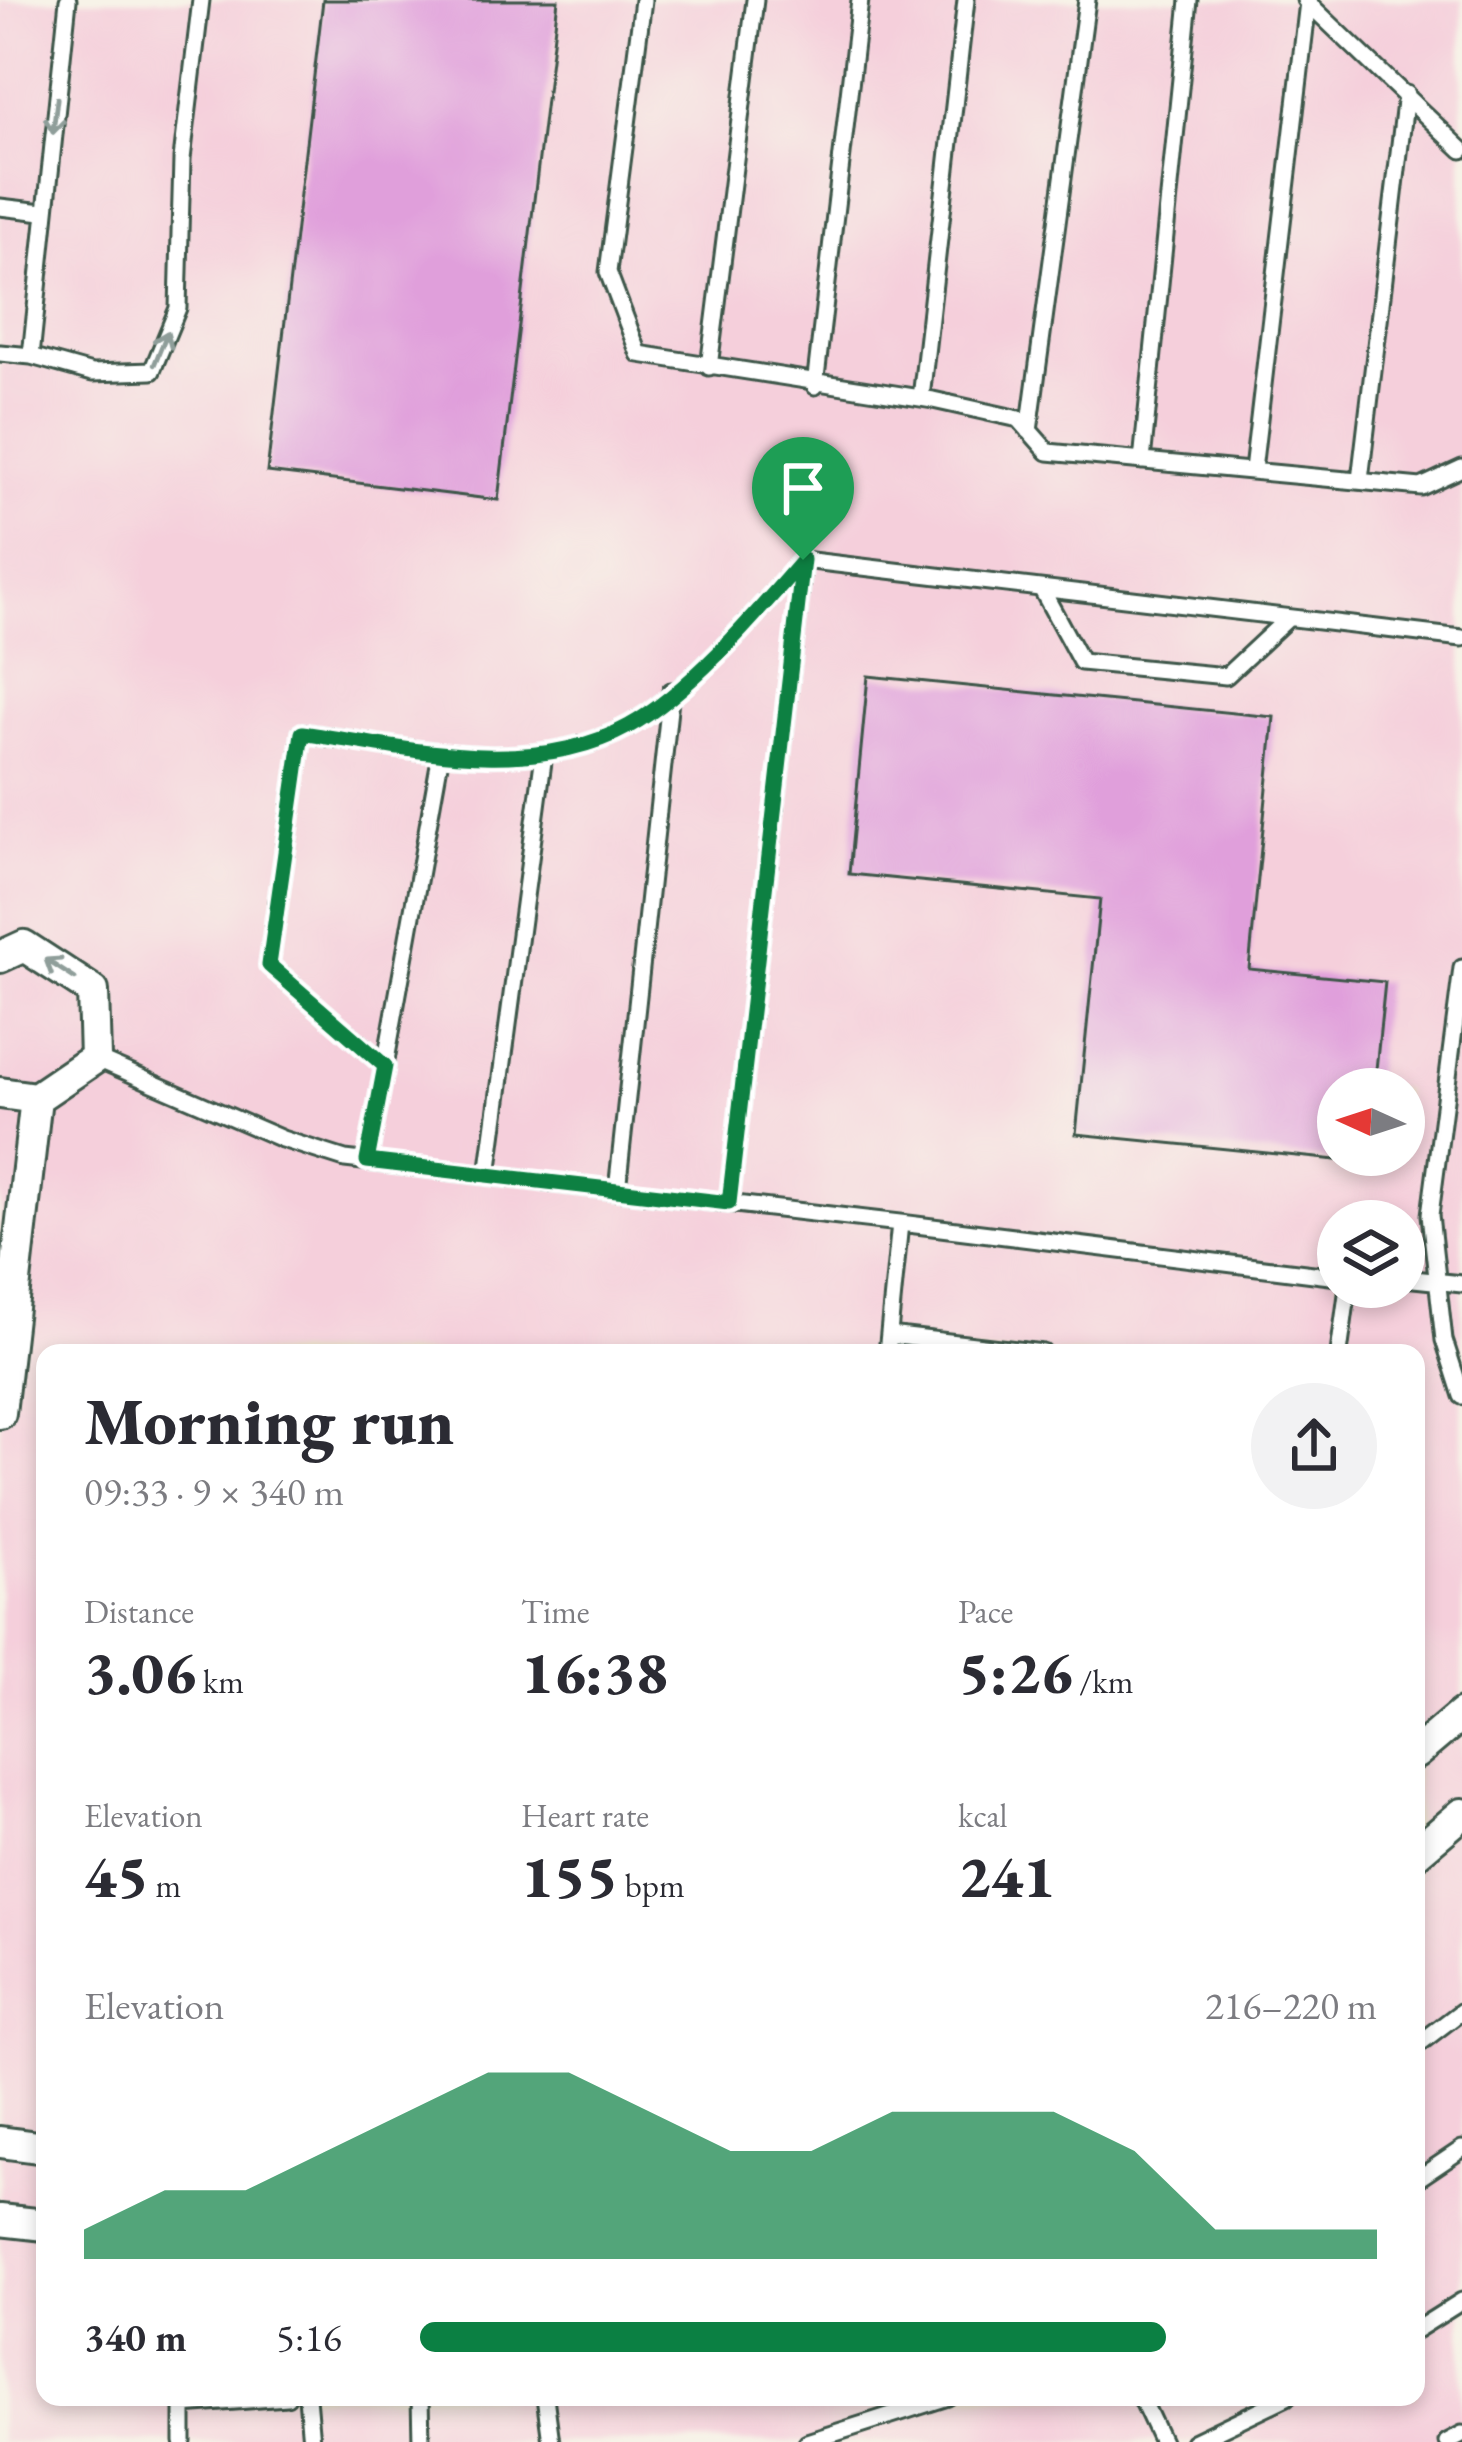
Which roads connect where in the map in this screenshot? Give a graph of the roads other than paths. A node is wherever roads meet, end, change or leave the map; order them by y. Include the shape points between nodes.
1 (68, 0) edge
2 (201, 0) edge
3 (643, 0) edge
4 (755, 0) edge
5 (860, 0) edge
6 (966, 0) edge
7 (1087, 0) edge
8 (1189, 0) edge
9 (1307, 1) edge
10 (1406, 94) junction
11 (1462, 150) edge
12 (0, 207) edge
13 (43, 212) junction
14 (0, 353) edge
15 (31, 356) junction
16 (709, 367) junction
17 (815, 386) junction
18 (921, 398) junction
19 (1029, 431) junction
20 (1142, 460) junction
21 (1462, 468) edge
22 (1253, 470) junction
23 (1360, 480) junction
24 (803, 560) junction
25 (1042, 590) junction
26 (1287, 619) junction
27 (1462, 638) edge
28 (671, 692) junction
29 (441, 753) junction
30 (544, 754) junction
31 (0, 957) edge
32 (1462, 968) edge
33 (94, 1058) junction
34 (385, 1066) junction
35 (0, 1093) edge
36 (35, 1098) junction
37 (367, 1161) junction
38 (488, 1175) junction
39 (617, 1190) junction
40 (729, 1203) junction
41 (900, 1223) junction
42 (1317, 1274) edge
43 (1425, 1278) edge
44 (1438, 1278) junction
45 (1462, 1284) edge
46 (1345, 1308) edge
47 (889, 1335) junction
48 (888, 1344) edge
49 (966, 1344) edge
50 (1340, 1344) edge
51 (1462, 1396) edge
52 (0, 1413) edge
53 (1462, 1714) edge
54 (1425, 1745) edge
55 (1462, 1814) edge
56 (1425, 1845) edge
57 (1462, 2011) edge
58 (1425, 2039) edge
59 (0, 2142) edge
60 (36, 2147) edge
61 (1462, 2149) edge
62 (1425, 2174) edge
63 (0, 2220) edge
64 (36, 2224) edge
65 (1462, 2301) edge
66 (1425, 2324) edge
67 (183, 2406) edge
68 (308, 2406) edge
69 (420, 2406) edge
70 (545, 2406) edge
71 (920, 2406) edge
72 (1145, 2406) edge
73 (1268, 2406) edge
74 (1462, 2434) edge
75 (183, 2442) edge
76 (310, 2442) edge
77 (421, 2442) edge
78 (551, 2442) edge
79 (807, 2442) edge
80 (1162, 2442) edge
81 (1193, 2442) edge
82 (1447, 2442) edge

1 -> 13 lane
15 -> 2 lane via 92,374 152,371 178,308 182,159
3 - 16 lane via 608,272 639,354
4 - 16 lane
5 - 17 lane
6 - 18 lane
7 - 19 lane
8 - 20 lane
9 - 10 lane
9 - 22 lane
10 - 11 lane
10 - 23 lane
12 - 13 lane
13 - 15 lane
14 - 15 lane
16 - 17 lane
17 - 18 lane
18 - 19 lane via 1018,419
19 - 20 lane via 1048,452
20 - 22 lane
21 - 23 lane via 1420,487
22 - 23 lane
24 - 25 lane
24 - 28 lane via 728,645
24 - 40 lane
25 - 26 lane
25 - 26 lane via 1081,662 1226,676
26 - 27 lane
28 - 30 lane via 629,726
28 - 39 lane
29 - 30 lane
29 - 34 lane
29 - 34 lane via 302,733 269,965
30 - 38 lane
33 -> 31 street via 93,991 24,946
32 - 44 lane via 1430,1215
33 - 36 street
33 - 37 lane via 282,1139
34 - 37 lane
35 - 36 street
36 - 52 street
37 - 38 lane
38 - 39 lane
39 - 40 lane
40 - 41 lane
41 - 42 lane
41 - 47 lane
43 - 44 lane
44 - 45 lane
44 - 51 lane via 1444,1340
46 - 50 lane
47 - 48 lane
47 - 49 lane
53 - 54 street
55 - 56 street
57 - 58 lane
59 - 60 street
61 - 62 lane
63 - 64 street
65 - 66 lane
67 - 75 lane
68 - 76 lane
69 - 77 lane
70 - 78 lane
71 - 79 lane
72 - 80 lane
73 - 81 lane
74 - 82 lane

